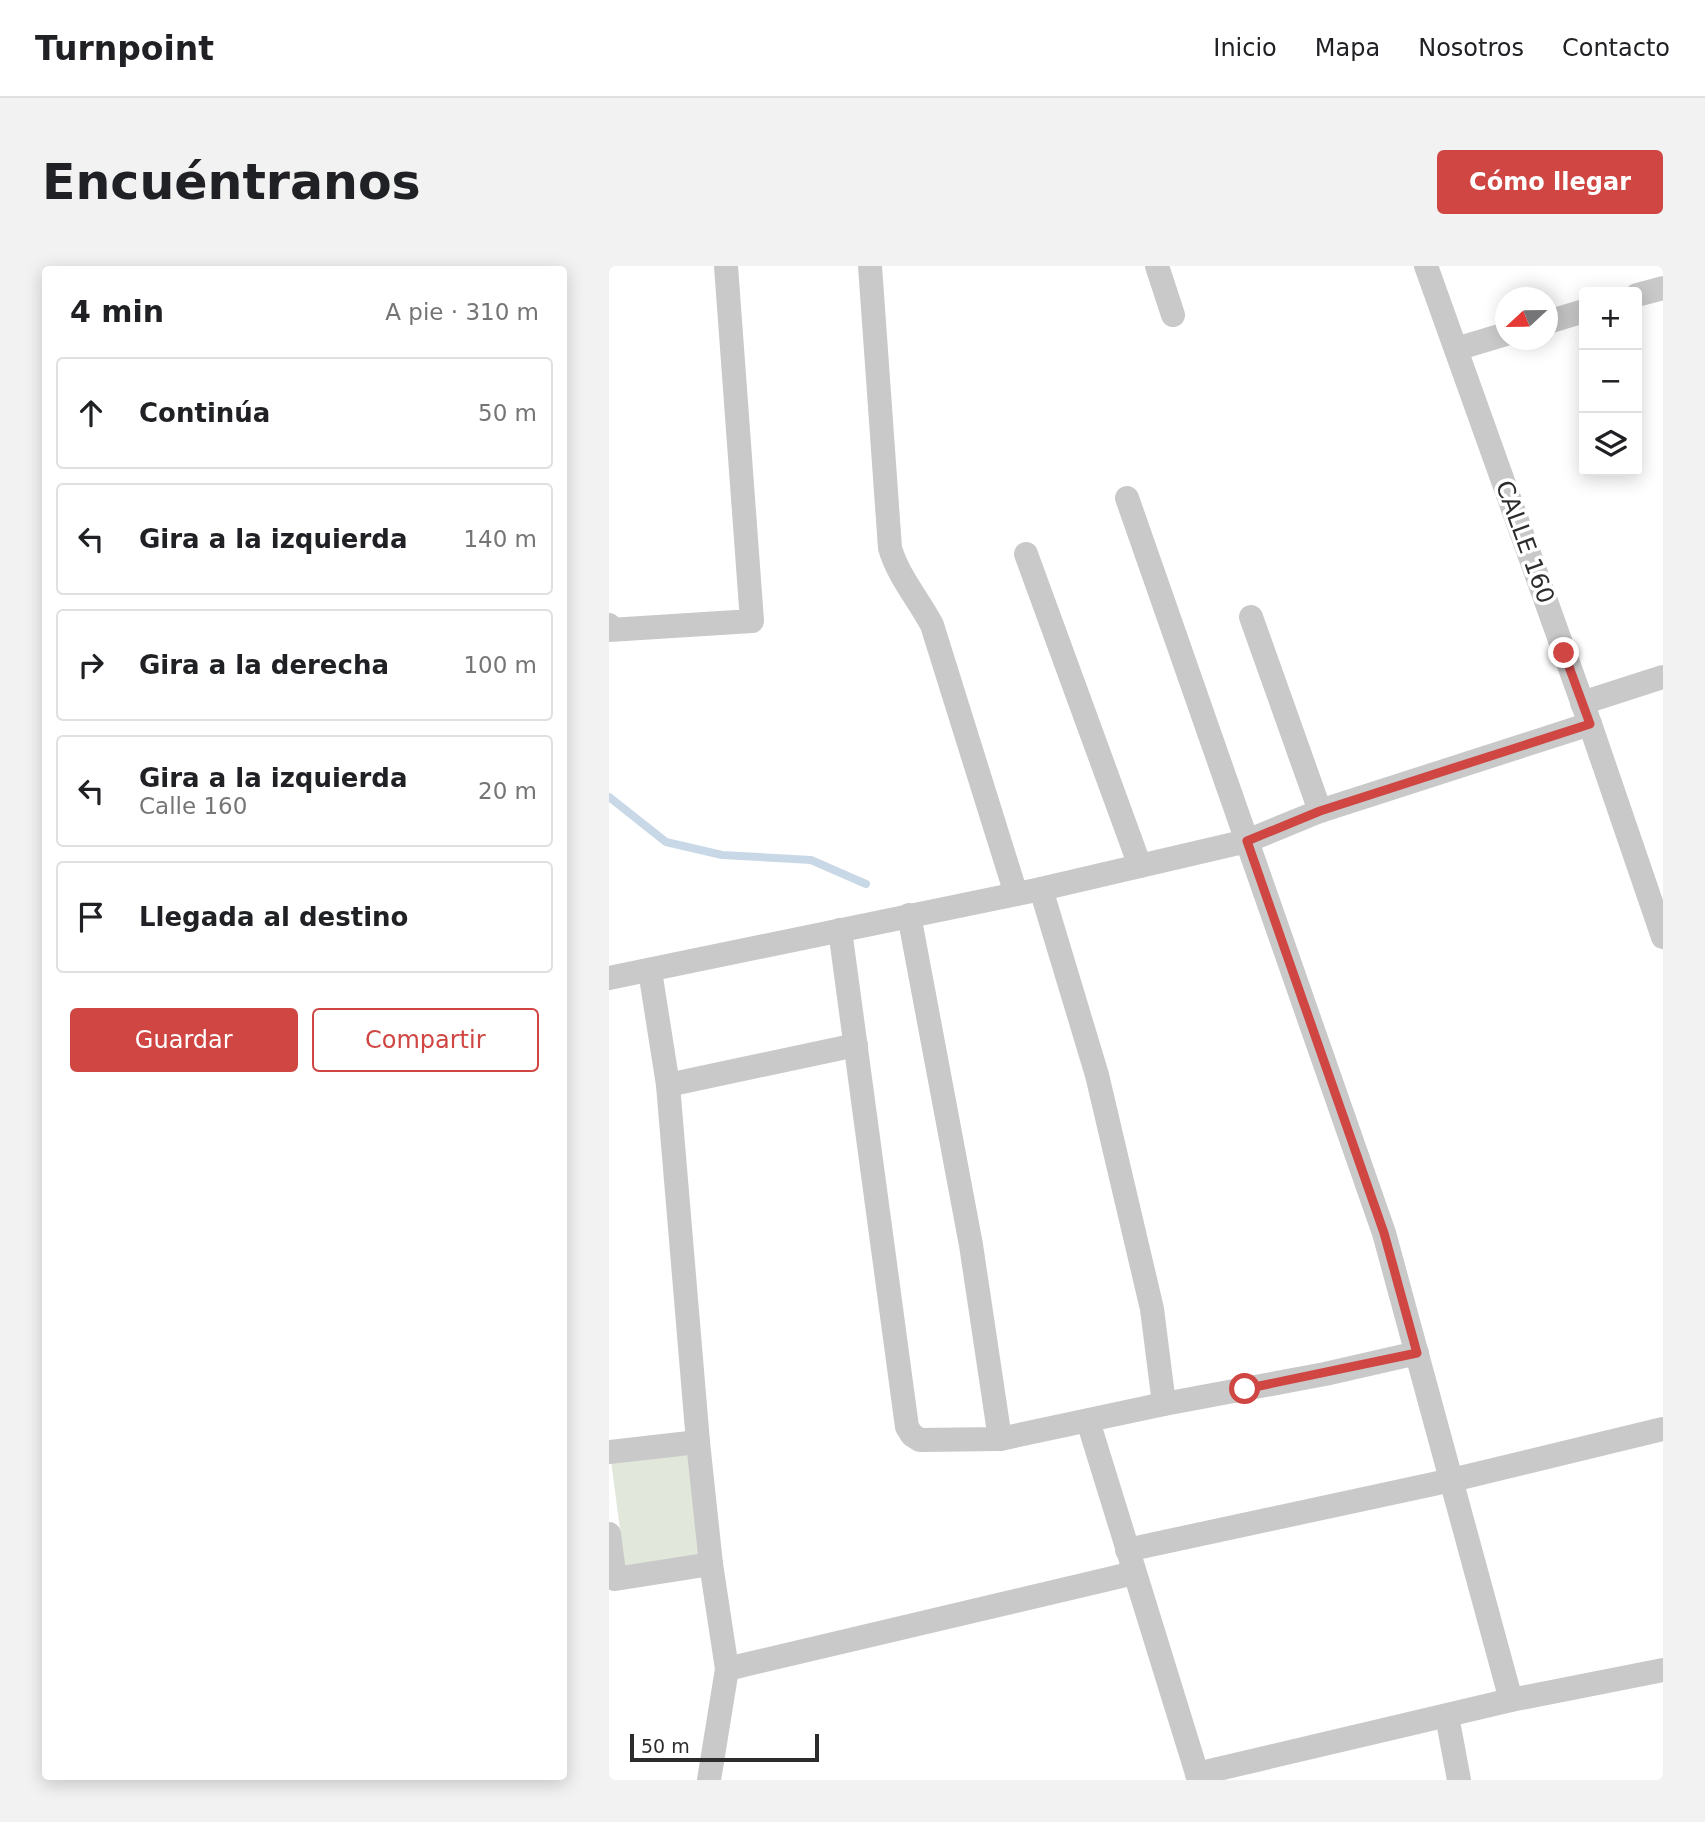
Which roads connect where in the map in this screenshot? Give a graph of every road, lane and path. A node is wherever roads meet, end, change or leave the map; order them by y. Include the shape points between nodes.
1 (726, 266) edge
2 (870, 266) edge
3 (1157, 266) edge
4 (1426, 266) edge
5 (1663, 288) edge
6 (1642, 294) edge
7 (1579, 313) edge
8 (1173, 315) dead end
9 (1558, 319) edge
10 (1495, 337) edge
11 (1456, 349) junction
12 (1127, 498) dead end
13 (1026, 554) dead end
14 (1251, 617) dead end
15 (609, 625) edge
16 (1663, 677) edge
17 (1586, 714) junction
18 (1320, 811) junction
19 (1247, 841) junction
20 (1140, 866) junction
21 (1041, 889) junction
22 (1016, 894) junction
23 (909, 915) junction
24 (840, 930) junction
25 (1663, 937) edge
26 (650, 971) junction
27 (609, 978) edge
28 (856, 1045) junction
29 (669, 1085) junction
30 (1417, 1353) junction
31 (1164, 1404) junction
32 (1088, 1421) junction
33 (1663, 1429) edge
34 (1000, 1439) junction
35 (698, 1442) junction
36 (609, 1452) edge
37 (1452, 1480) junction
38 (609, 1534) edge
39 (1130, 1561) junction
40 (711, 1564) junction
41 (727, 1669) junction
42 (1663, 1670) edge
43 (1511, 1700) junction
44 (1447, 1716) junction
45 (1198, 1777) edge
46 (709, 1780) edge
47 (1459, 1780) edge

1 - 15 street via 752,621 609,630
2 - 22 street via 890,548 932,625
3 - 8 street
4 - 11 street, CALLE 160
5 - 6 street
7 - 9 street
10 - 11 street
11 - 17 street, CALLE 160
12 - 19 street
13 - 20 street
14 - 18 street
16 - 17 street
17 - 18 street
17 - 25 street, CALLE 160
18 - 19 street
19 - 20 street
19 - 30 street via 1384,1233
20 - 21 street
21 - 22 street
21 - 31 street via 1097,1075 1151,1309
22 - 23 street
23 - 24 street
23 - 34 street via 971,1245
24 - 26 street
24 - 28 street
26 - 27 street
26 - 29 street
28 - 29 street
28 - 34 street via 907,1427 920,1440
29 - 35 street
30 - 31 street
30 - 37 street
31 - 32 street
32 - 34 street
32 - 39 street
33 - 37 street
35 - 36 street
35 - 40 street
37 - 39 street
37 - 43 street
38 - 40 street via 615,1579
39 - 41 street
39 - 45 street
40 - 41 street
41 - 46 street
42 - 43 street
43 - 44 street
44 - 45 street
44 - 47 street

